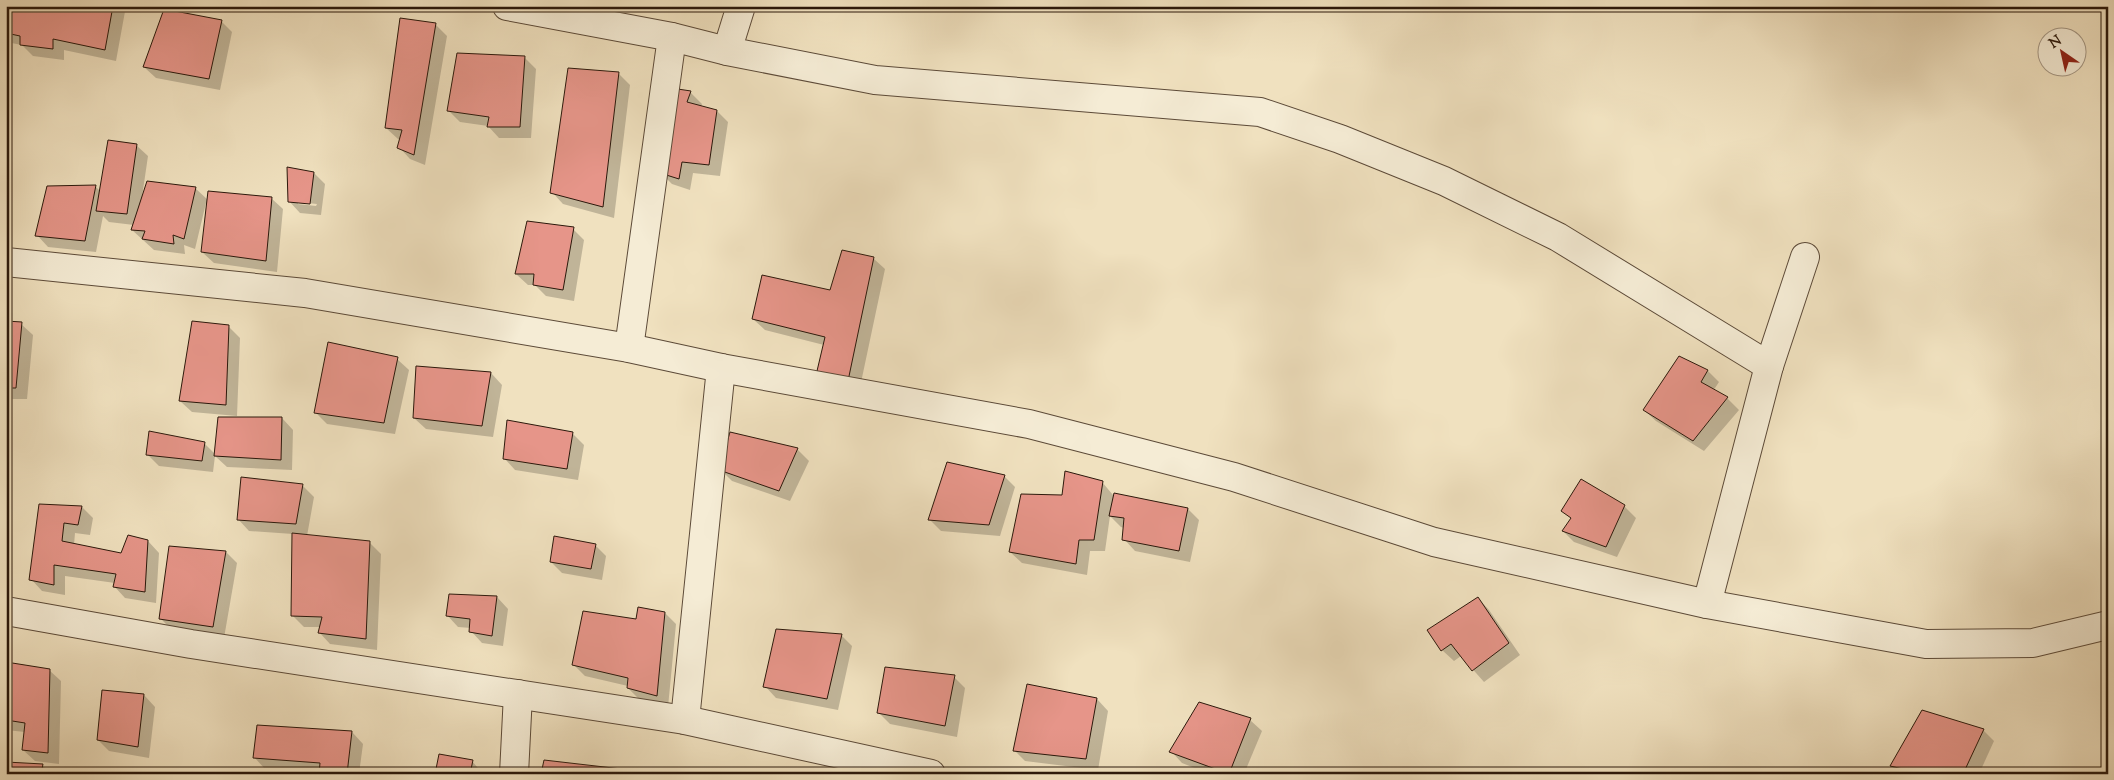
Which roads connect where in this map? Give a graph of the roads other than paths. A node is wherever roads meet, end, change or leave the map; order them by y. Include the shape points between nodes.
1 (507, 6) edge
2 (741, 6) edge
3 (672, 37) junction
4 (727, 51) junction
5 (1805, 257) dead end
6 (6, 262) edge
7 (629, 348) junction
8 (1769, 366) junction
9 (721, 368) junction
10 (1707, 604) junction
11 (6, 611) edge
12 (2108, 626) edge
13 (518, 694) junction
14 (685, 720) junction
15 (514, 774) edge
16 (931, 774) edge

1 - 3 street
2 - 4 street
3 - 4 street
3 - 7 street
4 - 8 street via 875,80 1260,112 1340,139 1444,181 1549,233
5 - 8 street
6 - 7 street via 305,293
7 - 9 street
8 - 10 street
9 - 10 street via 1029,424 1234,476 1434,542
9 - 14 street
10 - 12 street via 1926,644 2033,643
11 - 13 street via 191,644
13 - 14 street
13 - 15 street
14 - 16 street

